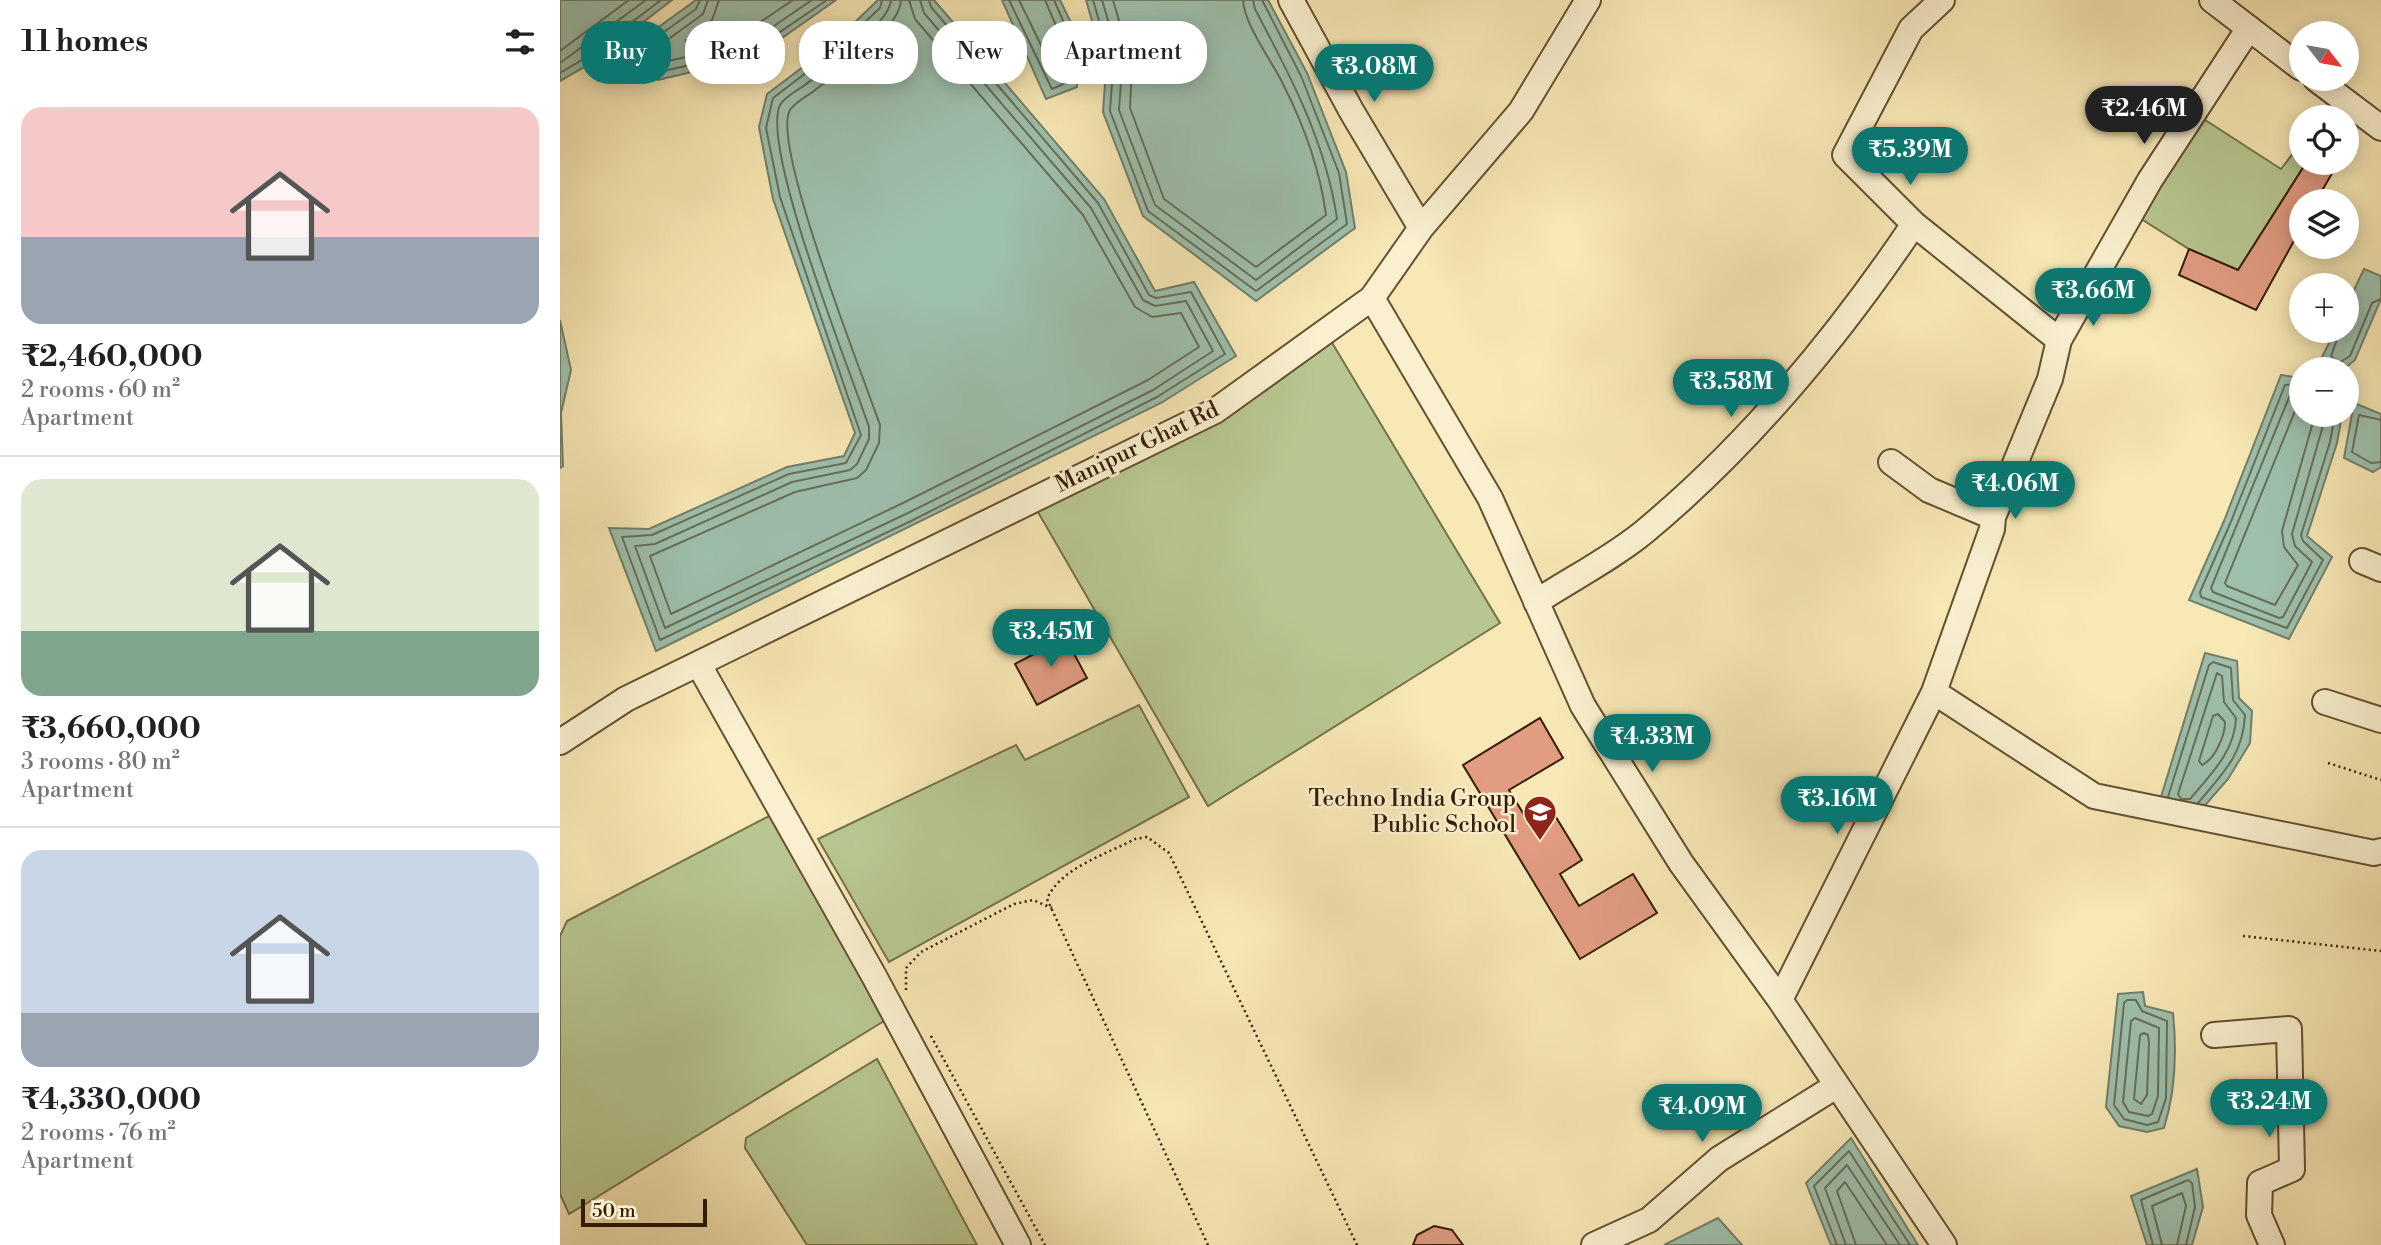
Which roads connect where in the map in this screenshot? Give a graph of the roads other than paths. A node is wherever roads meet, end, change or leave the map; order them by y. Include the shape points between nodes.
1 (1292, 0) edge
2 (1588, 0) edge
3 (1942, 0) edge
4 (2212, 0) edge
5 (2249, 28) junction
6 (2289, 59) edge
7 (2332, 91) edge
8 (2381, 128) edge
9 (1914, 224) junction
10 (1421, 228) junction
11 (1372, 298) junction
12 (2059, 340) junction
13 (1891, 462) dead end
14 (1993, 517) junction
15 (1536, 602) junction
16 (699, 665) junction
17 (1934, 692) junction
18 (2325, 702) dead end
19 (2381, 720) edge
20 (560, 741) edge
21 (2381, 851) edge
22 (1780, 1000) junction
23 (2214, 1035) dead end
24 (1836, 1086) junction
25 (1018, 1245) edge
26 (1594, 1245) edge
27 (1944, 1245) edge
28 (2272, 1245) edge

1 - 10 street
2 - 10 street, Manipur Ghat Rd via 1521,111
3 - 9 street via 1911,29 1845,155
4 - 5 street
5 - 6 street
5 - 12 street via 2150,180
7 - 8 street
9 - 12 street
9 - 15 street via 1861,303 1723,462 1641,534
10 - 11 street, Manipur Ghat Rd
11 - 15 street via 1490,498
11 - 16 street, Manipur Ghat Rd via 1215,411
12 - 14 street via 2050,379
13 - 14 street via 1928,490
14 - 17 street
15 - 22 street via 1583,706 1681,863
16 - 20 street, Manipur Ghat Rd via 626,699
16 - 25 street
17 - 21 street via 2094,796 2335,846
17 - 22 street
18 - 19 street
22 - 24 street
23 - 28 street via 2289,1029 2292,1169 2260,1183 2259,1215
24 - 26 street via 1719,1159 1649,1220
24 - 27 street

